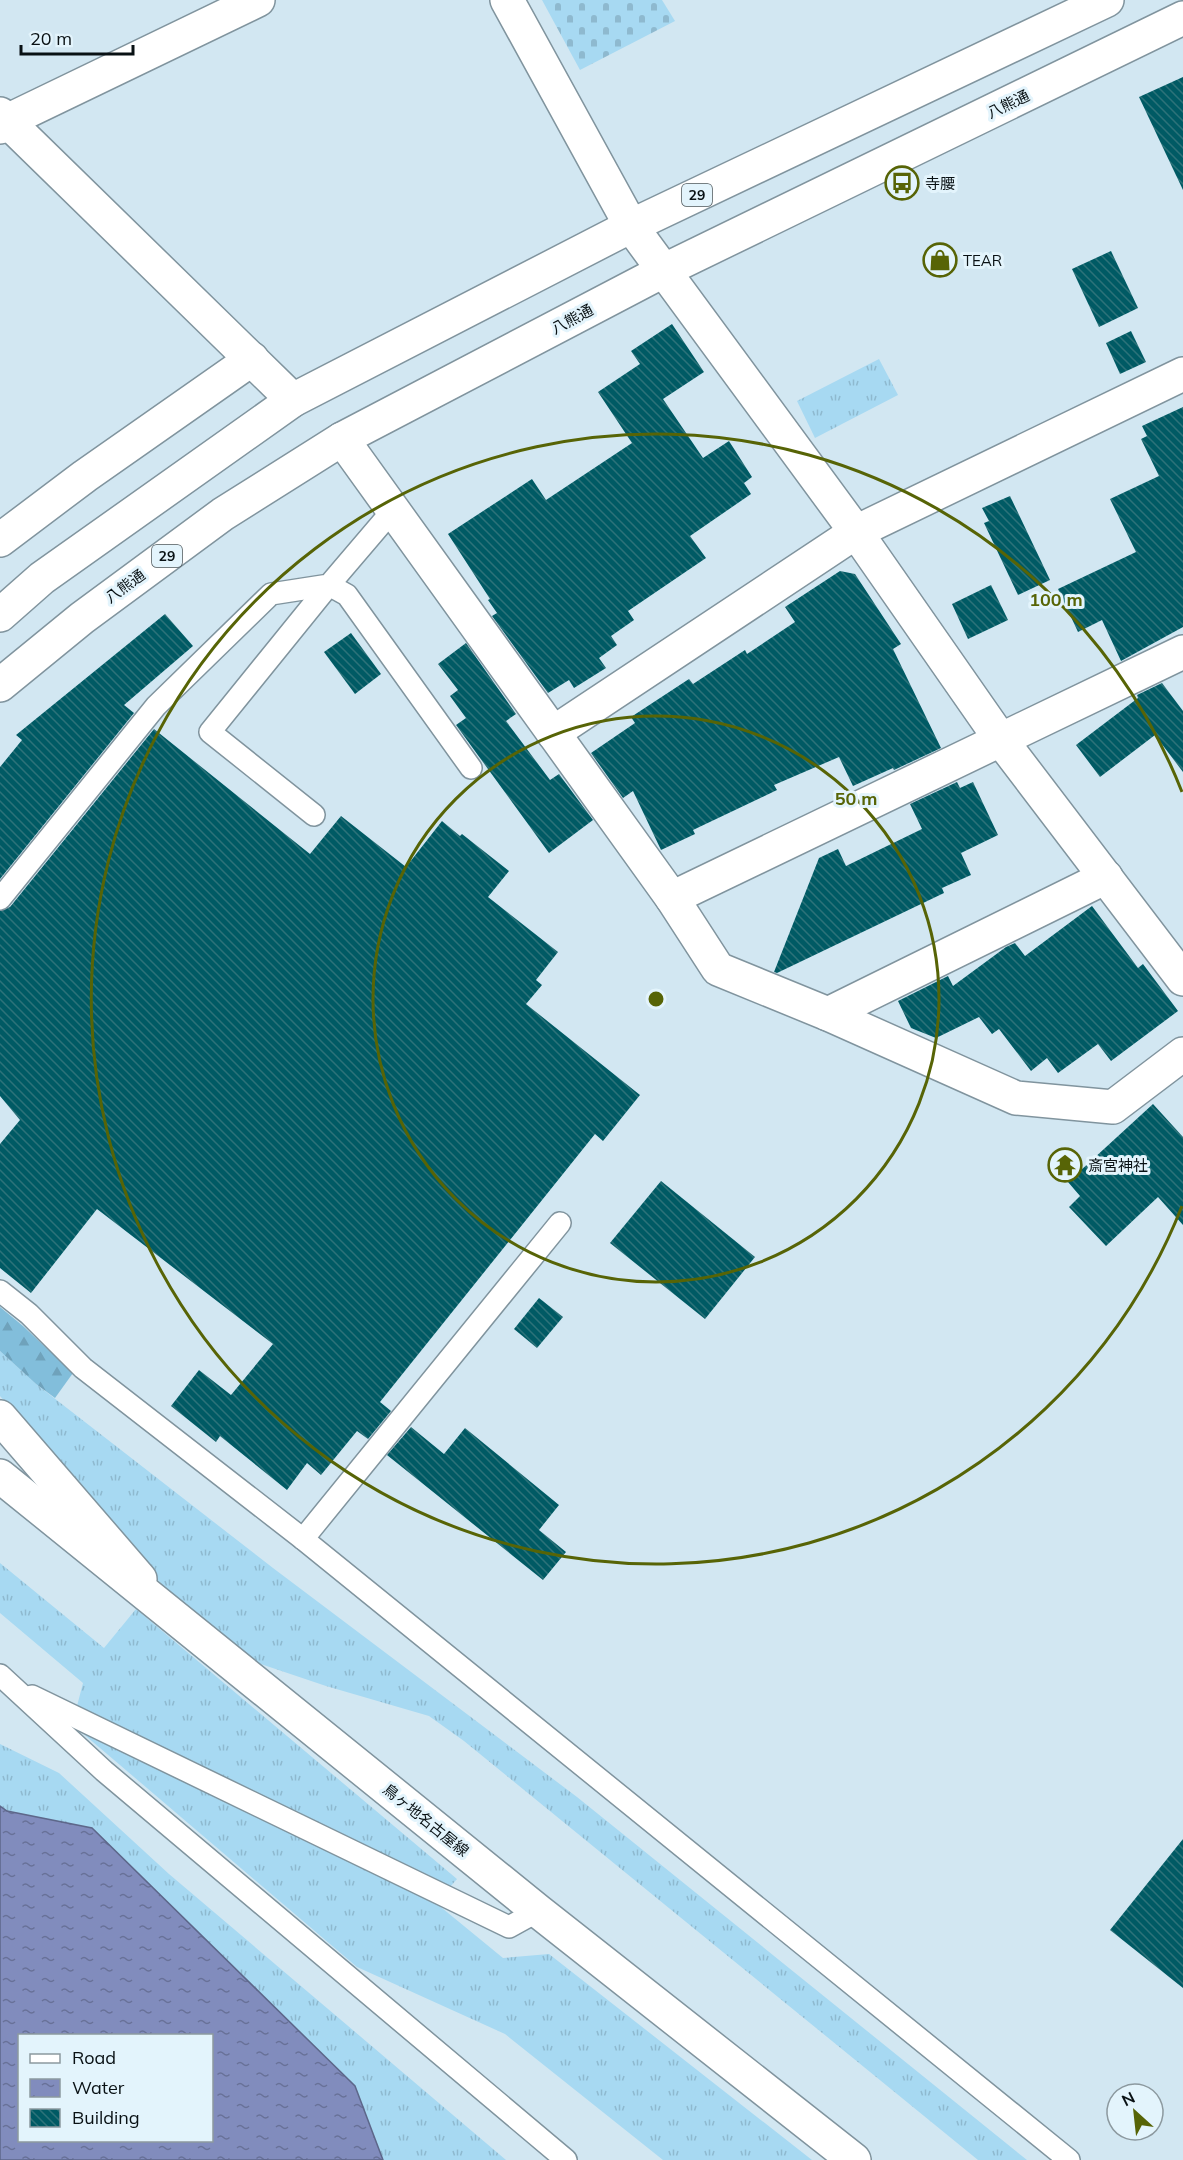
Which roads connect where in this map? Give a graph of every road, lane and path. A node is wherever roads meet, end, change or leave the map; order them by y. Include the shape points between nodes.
1 (258, 0) edge
2 (507, 0) edge
3 (1091, 3) edge
4 (1183, 18) edge
5 (2, 121) edge
6 (631, 226) junction
7 (663, 271) junction
8 (252, 360) junction
9 (1183, 374) edge
10 (293, 400) junction
11 (342, 439) junction
12 (393, 510) junction
13 (856, 532) junction
14 (0, 540) edge
15 (329, 585) junction
16 (0, 615) edge
17 (1183, 652) edge
18 (0, 685) edge
19 (553, 733) junction
20 (1002, 740) junction
21 (471, 768) dead end
22 (314, 815) dead end
23 (1106, 877) junction
24 (672, 898) junction
25 (0, 899) edge
26 (1183, 979) edge
27 (828, 1014) junction
28 (1183, 1054) edge
29 (560, 1223) dead end
30 (0, 1291) edge
31 (0, 1417) edge
32 (0, 1476) edge
33 (303, 1539) junction
34 (173, 1616) junction
35 (6, 1681) edge
36 (538, 1911) junction
37 (566, 2160) edge
38 (854, 2160) edge
39 (1069, 2160) edge

1 - 5 street
2 - 6 street
3 - 6 street, 29
4 - 7 street, 八熊通 / 29
5 - 8 street
6 - 7 street
6 - 10 street, 29
7 - 11 street, 八熊通 / 29
7 - 13 street
8 - 10 street
8 - 14 street
9 - 13 street
10 - 16 street, 29 via 42,578
11 - 12 street
11 - 18 street, 八熊通 / 29 via 223,514 82,618
12 - 15 lane
12 - 19 street
13 - 19 street
13 - 20 street
15 - 21 lane via 347,595
15 - 22 lane via 210,732
15 - 25 lane via 271,594 156,706
17 - 20 street
19 - 24 street
20 - 23 street
20 - 24 street
23 - 26 street
23 - 27 street
24 - 27 street via 718,969
27 - 28 street via 1016,1098 1113,1107
29 - 33 lane
30 - 33 lane via 83,1368
31 - 34 street
32 - 34 street, 鳥ヶ地名古屋線
33 - 39 lane
34 - 36 street, 鳥ヶ地名古屋線
35 - 36 lane via 509,1927
35 - 37 lane via 104,1771
36 - 38 street, 鳥ヶ地名古屋線

